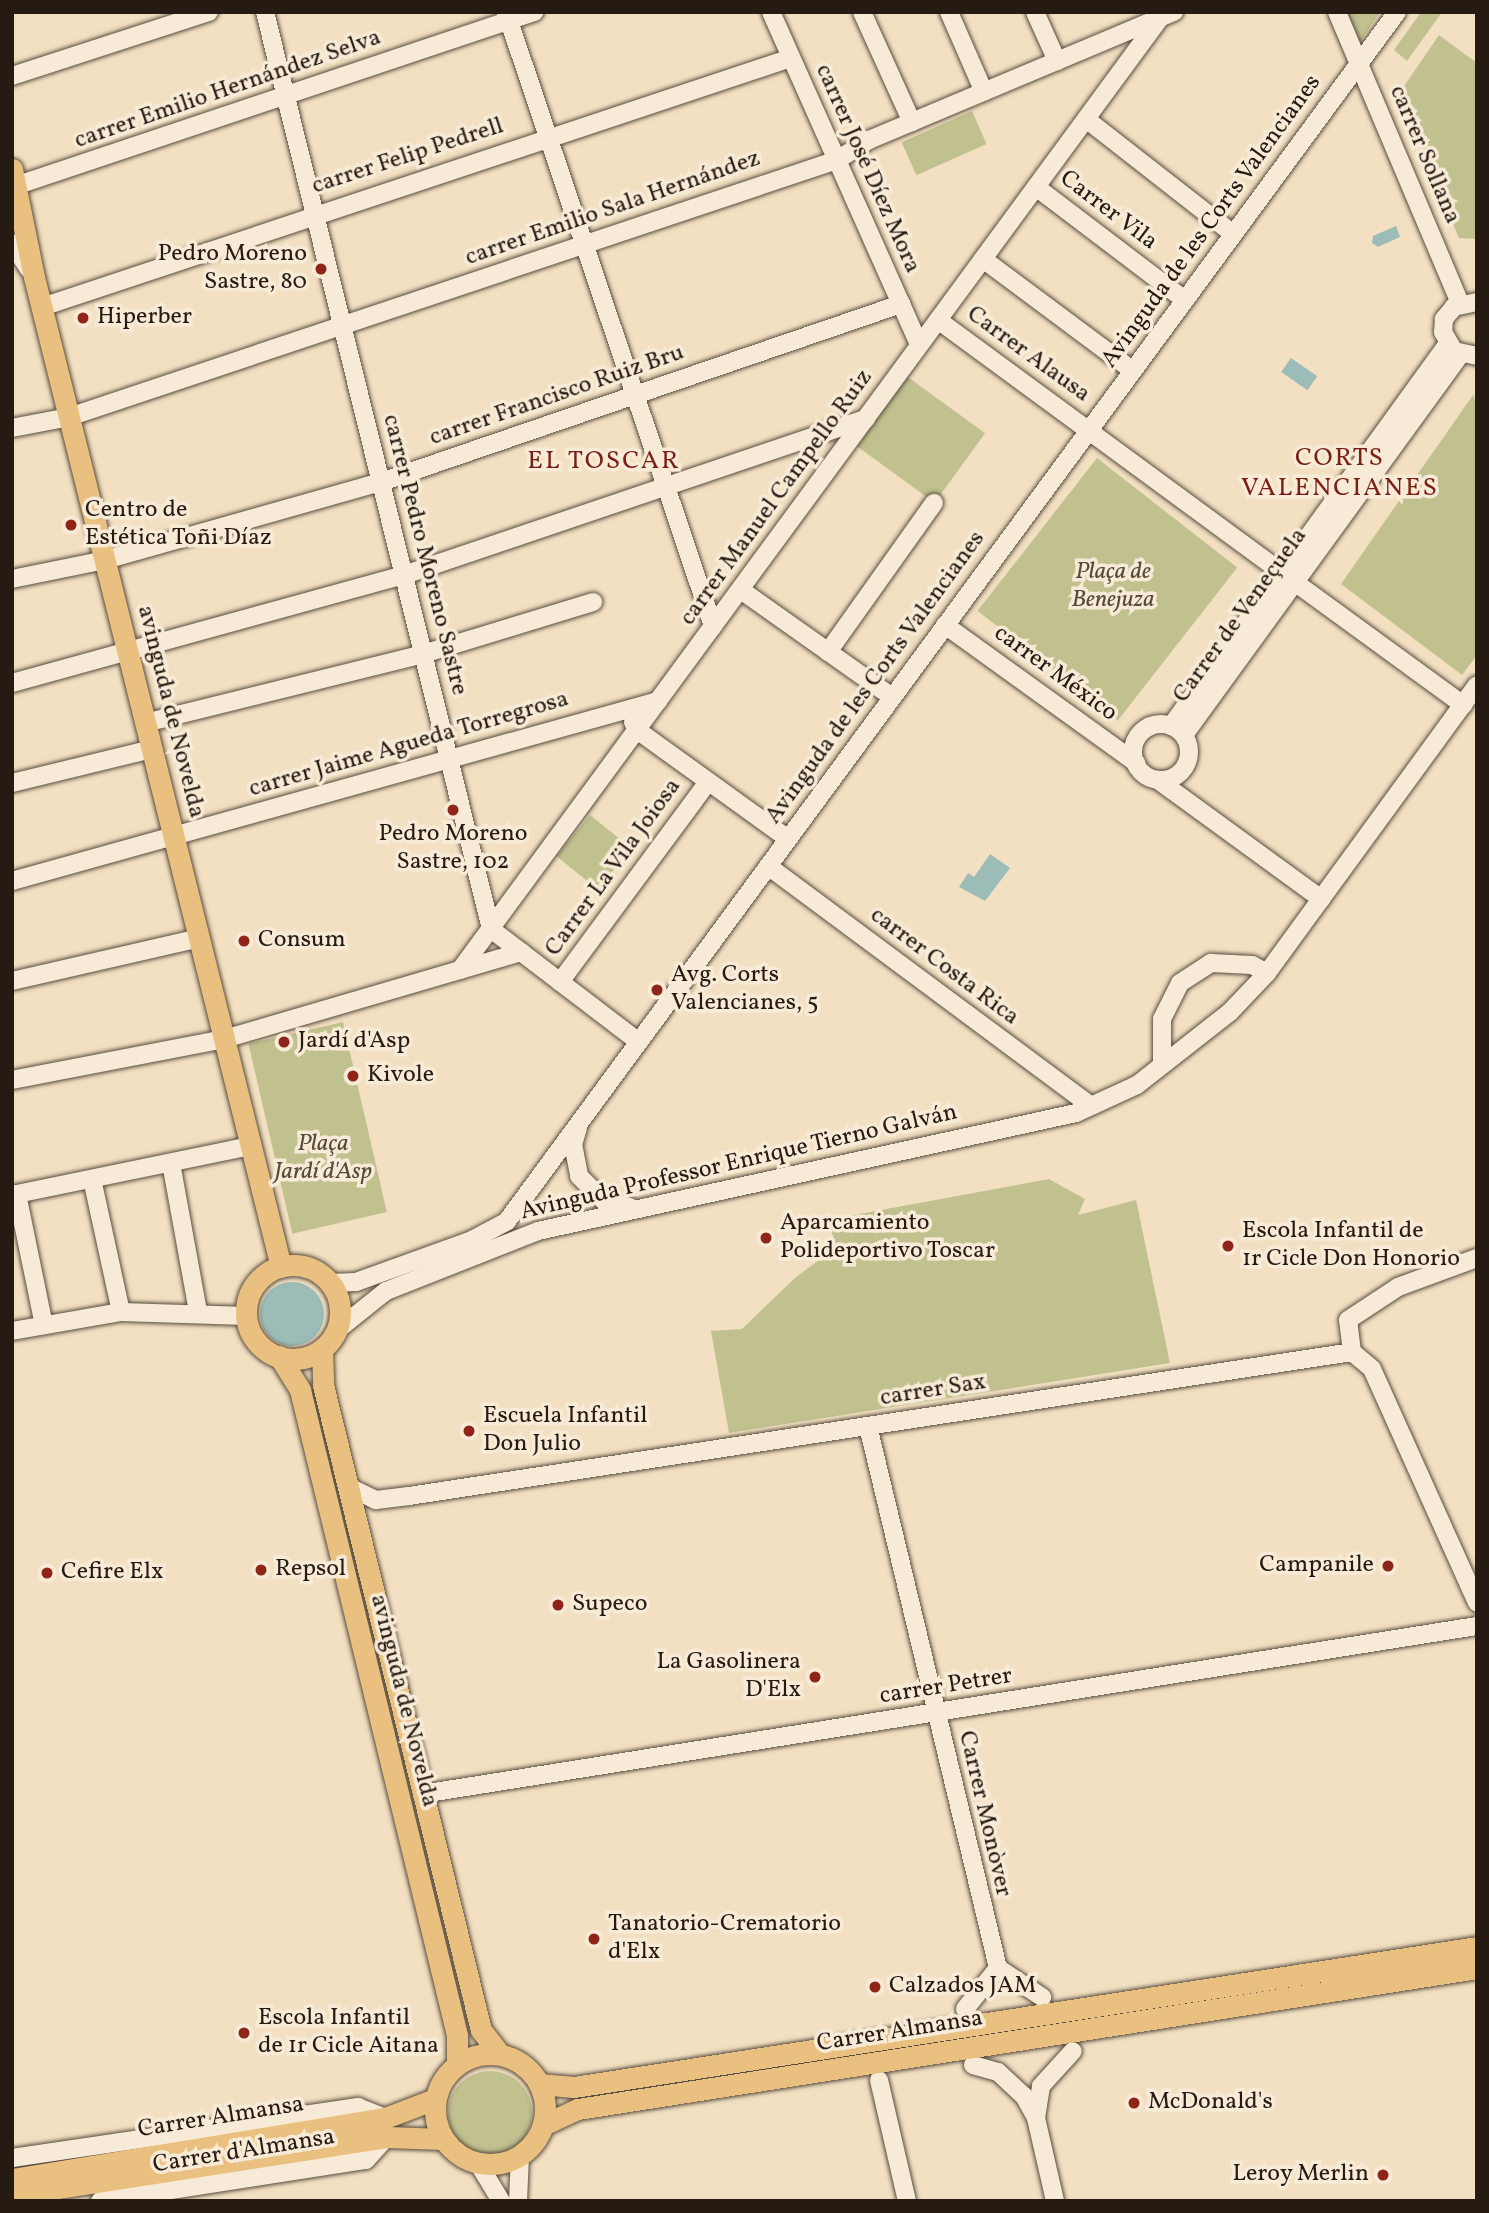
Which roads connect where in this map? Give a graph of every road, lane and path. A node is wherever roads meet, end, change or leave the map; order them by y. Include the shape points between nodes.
1 (209, 12) edge
2 (265, 12) edge
3 (534, 12) edge
4 (771, 12) edge
5 (862, 12) edge
6 (949, 12) edge
7 (1035, 12) edge
8 (1337, 12) edge
9 (1397, 12) edge
10 (1167, 15) edge
11 (508, 16) edge
12 (1131, 24) edge
13 (1133, 54) junction
14 (791, 58) junction
15 (1057, 61) junction
16 (1359, 64) junction
17 (12, 76) edge
18 (984, 92) junction
19 (286, 96) junction
20 (1086, 119) junction
21 (912, 122) junction
22 (549, 137) junction
23 (837, 160) junction
24 (14, 181) edge
25 (1036, 187) junction
26 (315, 214) junction
27 (1233, 234) junction
28 (12, 243) edge
29 (585, 244) junction
30 (983, 259) junction
31 (34, 277) junction
32 (1185, 300) junction
33 (1469, 303) edge
34 (901, 304) junction
35 (42, 307) junction
36 (938, 320) junction
37 (342, 326) junction
38 (919, 345) junction
39 (1462, 352) edge
40 (1132, 371) junction
41 (635, 395) junction
42 (69, 417) junction
43 (866, 419) junction
44 (12, 428) edge
45 (1089, 430) junction
46 (381, 482) junction
47 (666, 486) junction
48 (934, 503) dead end
49 (105, 560) junction
50 (404, 575) junction
51 (1289, 578) junction
52 (12, 579) edge
53 (741, 590) junction
54 (593, 602) dead end
55 (945, 625) junction
56 (713, 626) junction
57 (128, 652) junction
58 (828, 652) junction
59 (423, 654) junction
60 (12, 683) edge
61 (1477, 685) edge
62 (892, 697) junction
63 (658, 701) junction
64 (1463, 705) junction
65 (627, 710) junction
66 (145, 723) junction
67 (636, 730) junction
68 (1178, 731) junction
69 (152, 749) junction
70 (449, 759) junction
71 (1136, 764) junction
72 (1158, 780) junction
73 (12, 783) edge
74 (708, 783) junction
75 (174, 836) junction
76 (788, 839) junction
77 (768, 866) junction
78 (12, 881) edge
79 (1321, 899) junction
80 (491, 929) junction
81 (199, 938) junction
82 (522, 952) junction
83 (460, 970) junction
84 (1267, 973) junction
85 (12, 981) edge
86 (560, 982) junction
87 (224, 1039) junction
88 (639, 1042) junction
89 (1162, 1064) junction
90 (12, 1080) edge
91 (1091, 1107) junction
92 (579, 1125) junction
93 (251, 1146) junction
94 (171, 1163) junction
95 (92, 1178) junction
96 (15, 1194) edge
97 (635, 1208) junction
98 (1477, 1258) edge
99 (281, 1267) junction
100 (330, 1283) junction
101 (121, 1312) junction
102 (198, 1312) junction
103 (247, 1316) junction
104 (44, 1325) junction
105 (12, 1331) edge
106 (336, 1331) junction
107 (322, 1349) junction
108 (1352, 1352) junction
109 (279, 1356) junction
110 (868, 1426) junction
111 (349, 1487) junction
112 (1477, 1603) edge
113 (1477, 1626) edge
114 (935, 1713) junction
115 (422, 1794) junction
116 (1477, 1947) edge
117 (998, 1968) junction
118 (1477, 1968) edge
119 (1042, 1997) dead end
120 (965, 2009) dead end
121 (1073, 2051) dead end
122 (500, 2054) junction
123 (457, 2064) junction
124 (973, 2065) dead end
125 (879, 2080) dead end
126 (539, 2084) junction
127 (435, 2099) junction
128 (1036, 2118) junction
129 (543, 2126) junction
130 (386, 2128) junction
131 (443, 2139) junction
132 (520, 2156) junction
133 (478, 2163) junction
134 (14, 2177) edge
135 (100, 2201) edge
136 (501, 2201) edge
137 (518, 2201) edge
138 (907, 2201) edge
139 (1055, 2201) edge

1 - 17 street
2 - 19 street, carrer Pedro Moreno Sastre
3 - 11 street, carrer Emilio Hernández Selva
4 - 14 street, carrer José Díez Mora
5 - 21 street
6 - 18 street
7 - 15 street
8 - 16 street, carrer Sollana
9 - 16 street, Avinguda de les Corts Valencianes
10 - 12 street, carrer Emilio Sala Hernández
10 - 13 street, carrer Manuel Campello Ruiz
11 - 19 street, carrer Emilio Hernández Selva
11 - 22 street
12 - 13 street
12 - 15 street, carrer Emilio Sala Hernández
13 - 20 street, carrer Manuel Campello Ruiz
14 - 22 street, carrer Felip Pedrell
14 - 23 street, carrer José Díez Mora
15 - 18 street, carrer Emilio Sala Hernández
16 - 27 street, Avinguda de les Corts Valencianes
16 - 33 street, carrer Sollana
18 - 21 street, carrer Emilio Sala Hernández
19 - 24 street, carrer Emilio Hernández Selva
19 - 26 street, carrer Pedro Moreno Sastre
20 - 25 street, carrer Manuel Campello Ruiz
20 - 27 street
21 - 23 street, carrer Emilio Sala Hernández
22 - 26 street, carrer Felip Pedrell
22 - 29 street
23 - 29 street, carrer Emilio Sala Hernández
23 - 34 street, carrer José Díez Mora
24 - 31 main road, avinguda de Novelda
25 - 30 street, carrer Manuel Campello Ruiz
25 - 32 street, Carrer Vila
26 - 35 street, carrer Felip Pedrell
26 - 37 street, carrer Pedro Moreno Sastre
27 - 32 street, Avinguda de les Corts Valencianes
28 - 31 street
29 - 37 street, carrer Emilio Sala Hernández
29 - 41 street
30 - 36 street, carrer Manuel Campello Ruiz
30 - 40 street
31 - 35 main road, avinguda de Novelda
32 - 40 street, Avinguda de les Corts Valencianes
33 - 39 street via 1444,319
34 - 38 street, carrer José Díez Mora
34 - 41 street, carrer Francisco Ruiz Bru
35 - 42 main road, avinguda de Novelda
36 - 38 street, carrer Manuel Campello Ruiz
36 - 45 street, Carrer Alausa
37 - 42 street, carrer Emilio Sala Hernández
37 - 46 street, carrer Pedro Moreno Sastre
38 - 43 street, carrer Manuel Campello Ruiz
39 - 51 street, Carrer de Veneçuela
40 - 45 street, Avinguda de les Corts Valencianes
41 - 46 street, carrer Francisco Ruiz Bru
41 - 47 street
42 - 44 street, carrer Emilio Sala Hernández
42 - 49 main road, avinguda de Novelda
43 - 47 street
43 - 53 street, carrer Manuel Campello Ruiz
45 - 51 street, Carrer Alausa
45 - 55 street, Avinguda de les Corts Valencianes
46 - 49 street, carrer Francisco Ruiz Bru
46 - 50 street, carrer Pedro Moreno Sastre
47 - 50 street
47 - 56 street
48 - 58 street
49 - 52 street, carrer Francisco Ruiz Bru
49 - 57 main road, avinguda de Novelda
50 - 57 street
50 - 59 street, carrer Pedro Moreno Sastre
51 - 64 street, Carrer Alausa
51 - 68 street, Carrer de Veneçuela
53 - 56 street, carrer Manuel Campello Ruiz
53 - 58 street
54 - 59 street
55 - 62 street, Avinguda de les Corts Valencianes
55 - 71 street, carrer México
56 - 63 street, carrer Manuel Campello Ruiz
57 - 60 street
57 - 66 main road, avinguda de Novelda
58 - 62 street
59 - 66 street
59 - 70 street, carrer Pedro Moreno Sastre
61 - 64 street, Avinguda Professor Enrique Tierno Galván
62 - 76 street, Avinguda de les Corts Valencianes
63 - 65 street, carrer Jaime Agueda Torregrosa
63 - 67 street, carrer Manuel Campello Ruiz
64 - 79 street, Avinguda Professor Enrique Tierno Galván
65 - 67 street, Carrer La Vila Joiosa
65 - 70 street, carrer Jaime Agueda Torregrosa
66 - 69 main road, avinguda de Novelda
67 - 74 street, Carrer La Vila Joiosa
67 - 80 street, carrer Manuel Campello Ruiz
68 - 71 street via 1156,724 1142,732 1133,749
68 - 72 street via 1189,755 1184,769 1172,778
69 - 73 street
69 - 75 main road, avinguda de Novelda
70 - 75 street, carrer Jaime Agueda Torregrosa
70 - 80 street, carrer Pedro Moreno Sastre
71 - 72 street
72 - 79 street
74 - 76 street, Carrer La Vila Joiosa
74 - 86 street, Carrer La Vila Joiosa
75 - 78 street, carrer Jaime Agueda Torregrosa
75 - 81 main road, avinguda de Novelda
76 - 77 street, Avinguda de les Corts Valencianes
77 - 88 street, Avinguda de les Corts Valencianes
77 - 91 street, carrer Costa Rica
79 - 84 street, Avinguda Professor Enrique Tierno Galván
80 - 82 street
80 - 83 street, carrer Manuel Campello Ruiz
81 - 85 street
81 - 87 main road, avinguda de Novelda
82 - 83 street
82 - 86 street
83 - 87 street
84 - 89 street, Avinguda Professor Enrique Tierno Galván via 1230,1012
84 - 89 street via 1252,965 1211,963 1180,983 1162,1019
86 - 88 street
87 - 90 street
87 - 93 main road, avinguda de Novelda
88 - 92 street, Avinguda de les Corts Valencianes
89 - 91 street, Avinguda Professor Enrique Tierno Galván via 1137,1085
91 - 97 street, Avinguda Professor Enrique Tierno Galván
92 - 97 street via 573,1144 579,1176 603,1200
92 - 100 street, Avinguda de les Corts Valencianes via 507,1220 472,1240 356,1283
93 - 94 street
93 - 99 main road, avinguda de Novelda
94 - 95 street
94 - 102 street
95 - 96 street
95 - 101 street
96 - 104 street
97 - 106 street, Avinguda Professor Enrique Tierno Galván via 524,1235 417,1277 362,1305
98 - 108 street via 1398,1287 1348,1320
99 - 100 main road via 308,1268
99 - 103 main road via 258,1281 249,1297
100 - 106 main road via 340,1306
101 - 102 street
101 - 104 street
102 - 103 street
103 - 109 main road via 257,1341
104 - 105 street
106 - 107 main road
107 - 109 main road via 297,1359
107 - 111 main road, avinguda de Novelda via 323,1385
108 - 110 street, carrer Sax
108 - 112 street via 1372,1370
109 - 123 main road, avinguda de Novelda via 300,1390 457,2035
110 - 111 street, carrer Sax via 376,1500
110 - 114 street, Carrer Monòver
111 - 115 main road, avinguda de Novelda
113 - 114 street, carrer Petrer
114 - 115 street, carrer Petrer
114 - 117 street, Carrer Monòver
115 - 122 main road, avinguda de Novelda via 481,2031
116 - 126 main road, Carrer Almansa via 574,2087
117 - 119 street
117 - 120 street
118 - 129 main road, Carrer Almansa via 578,2109
121 - 128 street via 1041,2086
122 - 123 main road via 478,2054
122 - 126 main road via 525,2067
123 - 127 main road via 445,2075
124 - 128 street via 1011,2081
125 - 138 street
126 - 129 main road via 545,2105
127 - 130 main road
127 - 131 main road via 434,2116
128 - 139 street
129 - 132 main road
130 - 131 main road, Carrer d'Almansa
130 - 134 main road, Carrer d'Almansa
130 - 134 street, Carrer d'Almansa via 358,2108
130 - 135 street, Carrer d'Almansa via 366,2160
131 - 133 main road via 458,2155
132 - 133 main road via 501,2163
132 - 137 street
133 - 136 street

